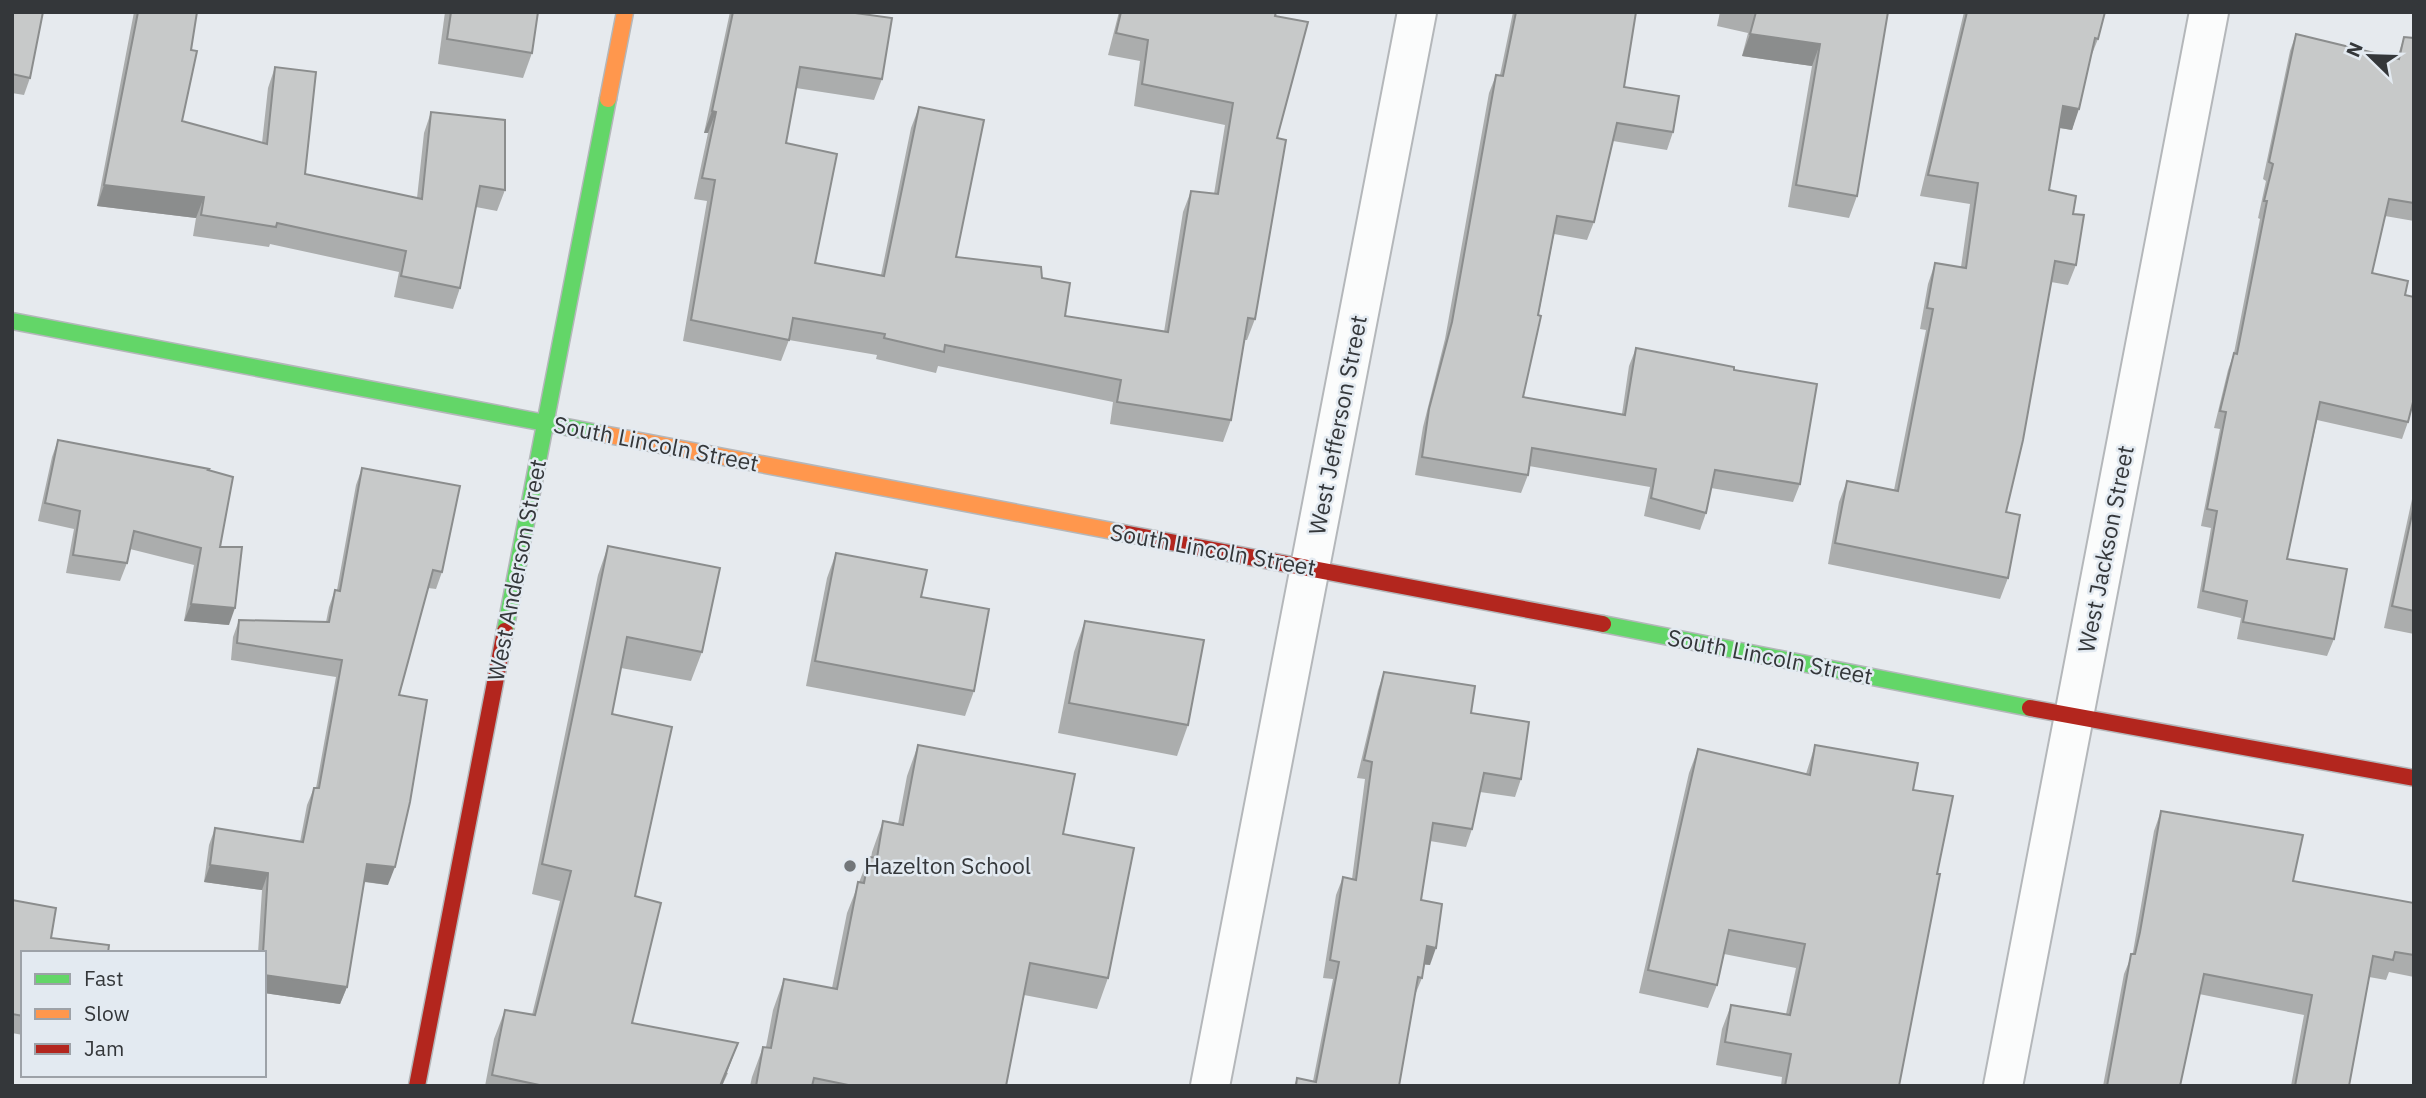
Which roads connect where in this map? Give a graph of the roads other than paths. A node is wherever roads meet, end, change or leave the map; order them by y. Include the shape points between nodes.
1 (625, 12) edge
2 (1417, 12) edge
3 (2209, 12) edge
4 (12, 321) edge
5 (546, 422) junction
6 (1311, 567) junction
7 (2074, 717) junction
8 (2414, 778) edge
9 (417, 1086) edge
10 (1210, 1086) edge
11 (2003, 1086) edge

1 - 5 street, West Anderson Street
2 - 6 street, West Jefferson Street
3 - 7 street, West Jackson Street
4 - 5 street, South Lincoln Street
5 - 6 street, South Lincoln Street
5 - 9 street, West Anderson Street
6 - 7 street, South Lincoln Street
6 - 10 street, West Jefferson Street
7 - 8 street, South Lincoln Street
7 - 11 street, West Jackson Street

